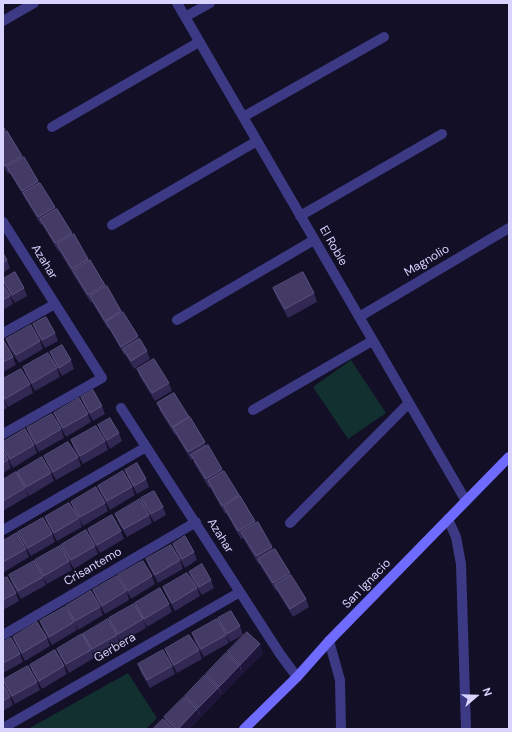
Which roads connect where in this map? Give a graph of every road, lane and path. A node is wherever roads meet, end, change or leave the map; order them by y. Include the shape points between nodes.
1 (34, 3) edge
2 (177, 3) edge
3 (210, 3) edge
4 (185, 17) junction
5 (3, 20) edge
6 (384, 37) dead end
7 (199, 42) junction
8 (243, 116) junction
9 (52, 127) dead end
10 (442, 134) dead end
11 (257, 141) junction
12 (300, 216) junction
13 (112, 225) dead end
14 (5, 228) edge
15 (509, 228) edge
16 (314, 240) junction
17 (55, 304) junction
18 (359, 317) junction
19 (177, 320) dead end
20 (3, 333) edge
21 (372, 341) junction
22 (409, 403) junction
23 (121, 408) dead end
24 (253, 410) dead end
25 (3, 434) edge
26 (146, 447) junction
27 (509, 457) edge
28 (466, 501) junction
29 (448, 519) junction
30 (196, 522) junction
31 (290, 523) dead end
32 (3, 530) edge
33 (240, 592) junction
34 (3, 635) edge
35 (329, 641) junction
36 (297, 677) junction
37 (3, 728) edge
38 (244, 729) edge
39 (341, 729) edge
40 (466, 729) edge

1 - 5 street
2 - 4 street, El Roble
3 - 4 street
4 - 7 street, El Roble
6 - 8 street
7 - 8 street, El Roble
7 - 9 street
8 - 11 street, El Roble
10 - 12 street
11 - 12 street, El Roble
11 - 13 street
12 - 16 street, El Roble
14 - 17 street, Azahar
15 - 18 street, Magnolio
16 - 18 street, El Roble
16 - 19 street
17 - 20 street
17 - 25 street, Azahar via 102,378
18 - 21 street, El Roble
21 - 22 street, El Roble
21 - 24 street
22 - 28 street, El Roble
22 - 31 street
23 - 26 street, Azahar
26 - 30 street, Azahar
26 - 32 street
27 - 28 main road, San Ignacio
28 - 29 main road, San Ignacio
29 - 35 main road, San Ignacio
29 - 40 street via 456,537 461,564
30 - 33 street, Azahar
30 - 34 street, Crisantemo
33 - 36 street, Azahar
33 - 37 street, Gerbera
35 - 36 main road, San Ignacio
35 - 39 street via 340,680
36 - 38 main road, San Ignacio

